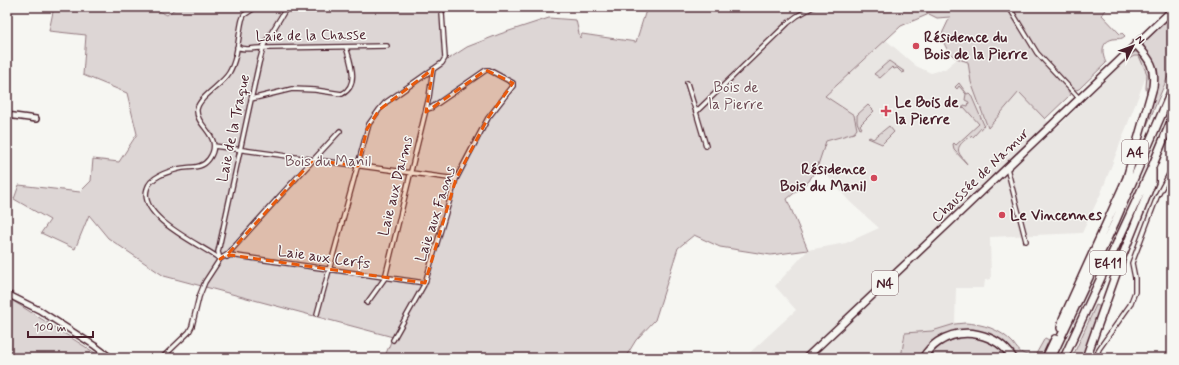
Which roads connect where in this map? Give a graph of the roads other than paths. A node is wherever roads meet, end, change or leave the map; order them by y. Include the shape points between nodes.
1 (256, 7) edge
2 (287, 7) edge
3 (813, 7) edge
4 (1009, 7) edge
5 (807, 8) edge
6 (1172, 10) edge
7 (442, 13) dead end
8 (1136, 44) junction
9 (386, 46) dead end
10 (237, 47) junction
11 (264, 47) junction
12 (346, 47) junction
13 (433, 69) junction
14 (687, 83) dead end
15 (1172, 90) edge
16 (1079, 98) junction
17 (251, 99) junction
18 (426, 109) junction
19 (696, 112) junction
20 (7, 115) edge
21 (36, 119) dead end
22 (1172, 119) edge
23 (340, 131) dead end
24 (214, 146) junction
25 (706, 146) dead end
26 (240, 150) junction
27 (313, 160) junction
28 (357, 166) junction
29 (1152, 167) junction
30 (1007, 168) junction
31 (1172, 169) edge
32 (409, 174) junction
33 (456, 179) junction
34 (1115, 222) junction
35 (1026, 241) dead end
36 (220, 259) junction
37 (330, 270) junction
38 (385, 278) junction
39 (426, 283) junction
40 (7, 294) edge
41 (367, 303) dead end
42 (317, 314) dead end
43 (1061, 328) junction
44 (393, 340) dead end
45 (111, 358) edge
46 (162, 358) edge
47 (806, 358) edge
48 (923, 358) edge
49 (1013, 358) edge
50 (1046, 358) edge
51 (1051, 358) edge
52 (1064, 358) edge
53 (1086, 358) edge
54 (1096, 358) edge

1 - 10 street via 244,15
2 - 11 street, Laie de la Traque
3 - 5 street
4 - 16 street via 1037,53
5 - 19 street via 788,23
6 - 8 main road, Chaussée de Namur / N4
7 - 13 street via 445,58
8 - 16 main road, Chaussée de Namur / N4
8 - 43 highway, A4 via 1150,60 1154,77 1153,87 1127,178
9 - 12 street, Laie de la Chasse
10 - 11 street, Laie de la Chasse
10 - 24 street via 229,73 201,101 198,108 199,118 210,134
11 - 12 street, Laie de la Chasse
11 - 17 street, Laie de la Traque
12 - 17 street via 352,73 351,84 342,94 292,89
13 - 18 street, Laie aux Daims
13 - 28 street via 385,103 374,116 367,129
14 - 19 street
15 - 34 highway, E411
16 - 30 main road, Chaussée de Namur / N4
17 - 26 street, Laie de la Traque
18 - 32 street, Laie aux Daims
18 - 33 street, Laie aux Faons via 486,70 512,83 513,86 488,118
19 - 25 street
20 - 21 street
22 - 29 highway, E411
23 - 27 street
24 - 26 street
24 - 36 street via 210,157 203,164 160,176 150,184 146,193 149,206 160,220
26 - 27 street
26 - 36 street, Laie de la Traque via 218,252
27 - 28 street
27 - 36 street via 228,254
28 - 32 street
28 - 37 street
29 - 52 highway, E411
29 - 53 highway via 1152,182
30 - 35 street
30 - 47 main road, Chaussée de Namur / N4
31 - 54 street via 1152,207 1132,263 1135,292 1130,305 1099,349
32 - 33 street
32 - 38 street, Laie aux Daims
33 - 39 street, Laie aux Faons
34 - 43 highway via 1104,234
34 - 51 highway, E411
36 - 37 street, Laie aux Cerfs via 230,255
36 - 46 street via 201,290 191,329
37 - 38 street, Laie aux Cerfs
37 - 42 street
38 - 39 street, Laie aux Cerfs
38 - 41 street, Laie aux Daims
39 - 44 street, Laie aux Faons
40 - 45 street via 39,310
43 - 50 highway
48 - 49 highway via 936,343 961,333 992,339

